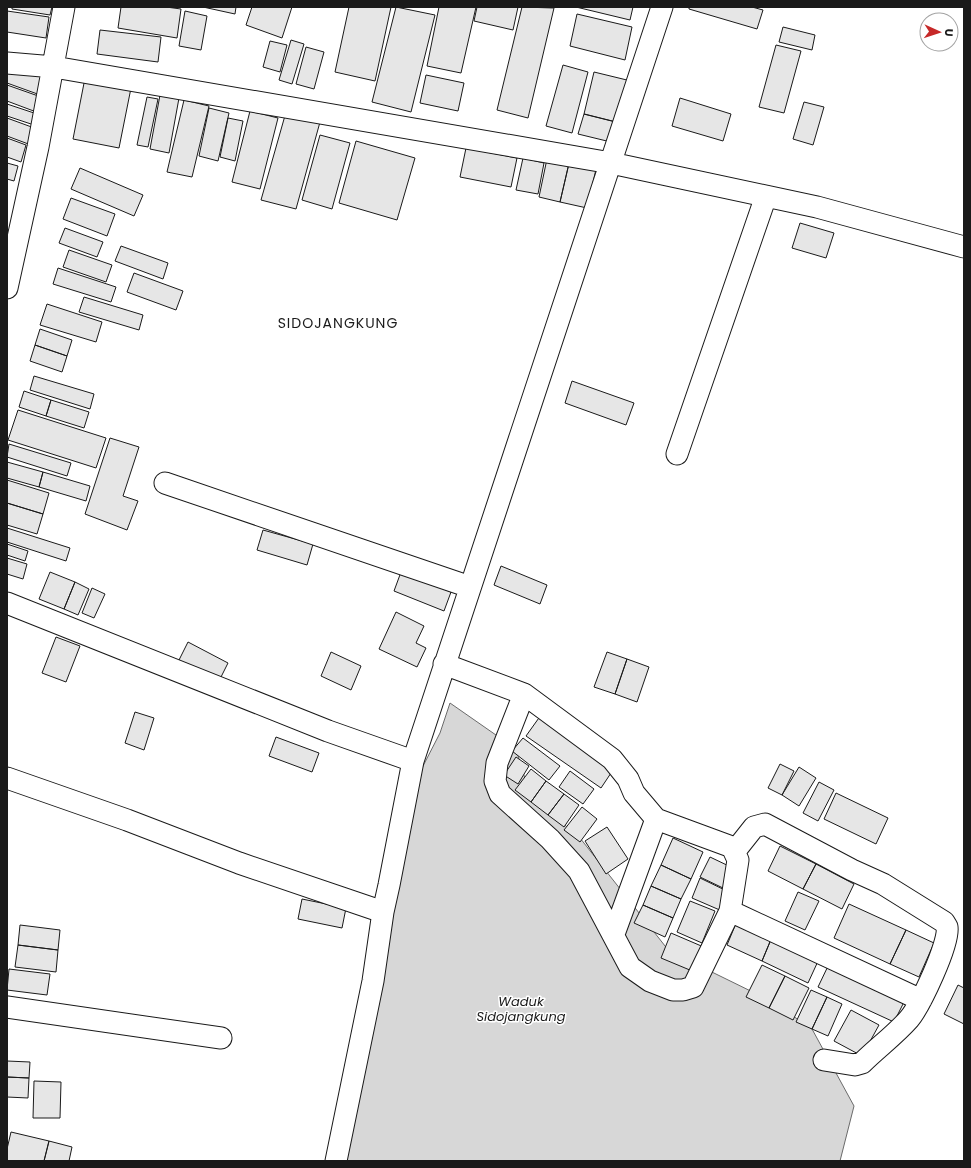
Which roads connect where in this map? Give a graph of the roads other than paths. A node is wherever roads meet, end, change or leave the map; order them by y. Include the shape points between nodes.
1 (64, 7) edge
2 (662, 7) edge
3 (7, 63) edge
4 (54, 67) junction
5 (611, 163) junction
6 (766, 196) junction
7 (964, 247) edge
8 (7, 288) edge
9 (677, 454) dead end
10 (165, 483) dead end
11 (470, 587) junction
12 (7, 603) edge
13 (444, 664) junction
14 (524, 694) junction
15 (412, 761) junction
16 (7, 778) edge
17 (656, 819) junction
18 (735, 851) junction
19 (383, 912) junction
20 (730, 912) junction
21 (614, 934) junction
22 (921, 1000) junction
23 (7, 1007) edge
24 (221, 1038) dead end
25 (824, 1060) dead end
26 (336, 1161) edge

1 - 4 street
2 - 5 street
3 - 4 street
4 - 5 street
4 - 8 street
5 - 6 street
5 - 11 street
6 - 7 street via 817,207
6 - 9 street
10 - 11 street
11 - 13 street
12 - 15 street via 328,731
13 - 14 street
13 - 15 street
14 - 17 street via 612,759 628,779 634,793
14 - 21 street via 497,763 495,780 500,794 550,839 580,871
15 - 19 street
16 - 19 street via 239,863
17 - 18 street via 732,847
17 - 21 street
18 - 20 street via 738,860
18 - 22 street via 754,827 765,824 883,884 944,922 948,932 947,940
19 - 26 street
20 - 21 street via 693,987 683,990 673,990 650,981 630,966
20 - 22 street
22 - 25 street via 908,1019 862,1063 855,1065
23 - 24 street

